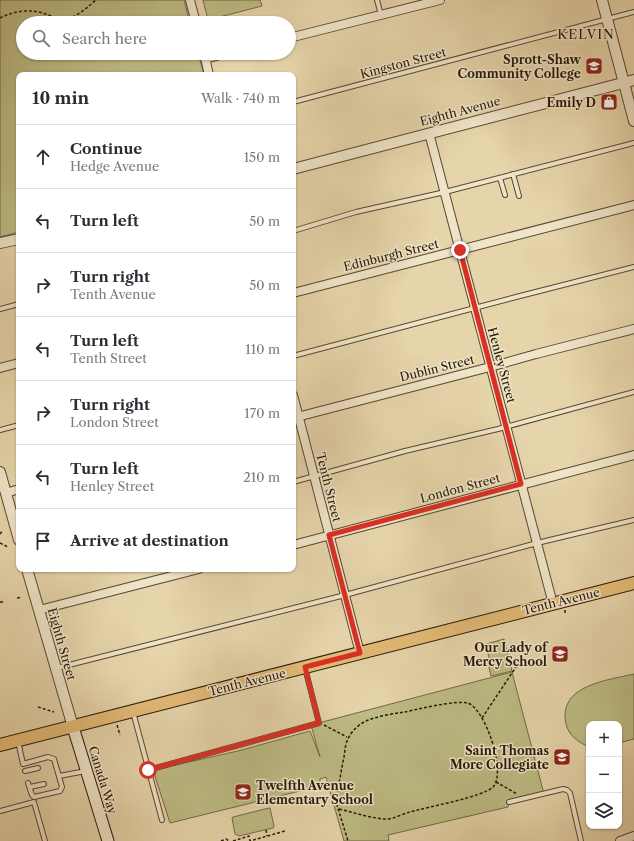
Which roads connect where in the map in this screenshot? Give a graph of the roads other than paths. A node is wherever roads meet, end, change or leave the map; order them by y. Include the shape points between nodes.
1 (190, 0) edge
2 (377, 0) edge
3 (440, 0) edge
4 (602, 0) edge
5 (634, 12) edge
6 (381, 15) junction
7 (194, 16) edge
8 (608, 19) junction
9 (296, 36) edge
10 (205, 60) edge
11 (209, 72) edge
12 (634, 80) edge
13 (623, 82) junction
14 (296, 101) edge
15 (634, 121) edge
16 (429, 133) junction
17 (634, 143) edge
18 (296, 167) edge
19 (513, 174) junction
20 (500, 178) junction
21 (445, 192) junction
22 (505, 195) dead end
23 (519, 196) dead end
24 (634, 205) edge
25 (296, 230) edge
26 (16, 239) edge
27 (0, 243) edge
28 (460, 250) junction
29 (634, 267) edge
30 (296, 292) edge
31 (16, 305) edge
32 (474, 308) junction
33 (0, 309) edge
34 (634, 329) edge
35 (296, 355) edge
36 (16, 364) edge
37 (490, 367) junction
38 (0, 368) edge
39 (634, 392) edge
40 (296, 417) edge
41 (506, 426) junction
42 (16, 427) edge
43 (0, 430) edge
44 (634, 455) edge
45 (0, 472) edge
46 (314, 477) junction
47 (296, 481) edge
48 (521, 484) junction
49 (16, 490) edge
50 (6, 493) junction
51 (634, 520) edge
52 (16, 529) edge
53 (329, 535) junction
54 (537, 543) junction
55 (296, 544) edge
56 (28, 572) edge
57 (187, 572) edge
58 (634, 583) edge
59 (345, 595) junction
60 (553, 604) junction
61 (39, 610) junction
62 (360, 653) junction
63 (305, 667) junction
64 (55, 668) junction
65 (133, 711) junction
66 (73, 727) junction
67 (18, 740) junction
68 (0, 745) edge
69 (23, 764) junction
70 (38, 768) dead end
71 (148, 770) junction
72 (86, 771) junction
73 (58, 779) junction
74 (44, 784) dead end
75 (509, 802) dead end
76 (0, 811) edge
77 (162, 820) dead end
78 (634, 836) edge
79 (45, 841) edge
80 (108, 841) edge
81 (581, 841) edge
82 (620, 841) edge

1 - 7 street
2 - 6 lane
3 - 6 street
4 - 8 street
5 - 8 lane, Kingston Street
6 - 9 street
8 - 13 street
8 - 14 lane, Kingston Street
10 - 11 street
12 - 13 street, Eighth Avenue
13 - 15 street
13 - 16 street, Eighth Avenue
16 - 18 street, Eighth Avenue
16 - 21 street, Henley Street
17 - 19 lane
19 - 20 lane
19 - 23 lane
20 - 21 lane
20 - 22 lane
21 - 25 lane via 356,212
21 - 28 street, Henley Street
24 - 28 street, Edinburgh Street
26 - 27 street
28 - 30 street, Edinburgh Street
28 - 32 street, Henley Street
29 - 32 lane
31 - 33 lane
32 - 35 lane
32 - 37 street, Henley Street
34 - 37 street, Dublin Street
36 - 38 street
37 - 40 street, Dublin Street
37 - 41 street, Henley Street
39 - 41 lane
40 - 46 street, Tenth Street
41 - 46 lane
41 - 48 street, Henley Street
42 - 43 lane
44 - 48 street, London Street
45 - 50 street
46 - 47 lane
46 - 53 street, Tenth Street
48 - 53 street, London Street
48 - 54 street, Henley Street
49 - 50 street
50 - 52 street
51 - 54 lane
53 - 55 street, London Street
53 - 59 street, Tenth Street
54 - 59 lane
54 - 60 street, Henley Street
56 - 61 street, Eighth Street
57 - 61 street
58 - 60 main road, Tenth Avenue
59 - 62 street, Tenth Street
59 - 64 lane
60 - 62 main road, Tenth Avenue
61 - 64 street, Eighth Street
62 - 63 main road, Tenth Avenue
63 - 65 main road, Tenth Avenue
63 - 71 lane via 319,723
64 - 66 street, Eighth Street
65 - 66 main road, Tenth Avenue
65 - 71 lane
66 - 67 main road, Tenth Avenue
66 - 72 main road, Canada Way
67 - 68 main road, Tenth Avenue
67 - 69 lane
69 - 70 lane via 26,772
69 - 73 lane via 48,757 54,759
71 - 77 lane
72 - 73 lane
72 - 80 main road, Canada Way
73 - 74 lane via 62,786 60,792 34,797 29,785
75 - 81 lane via 563,789 569,791
76 - 79 lane via 34,802
78 - 82 street

